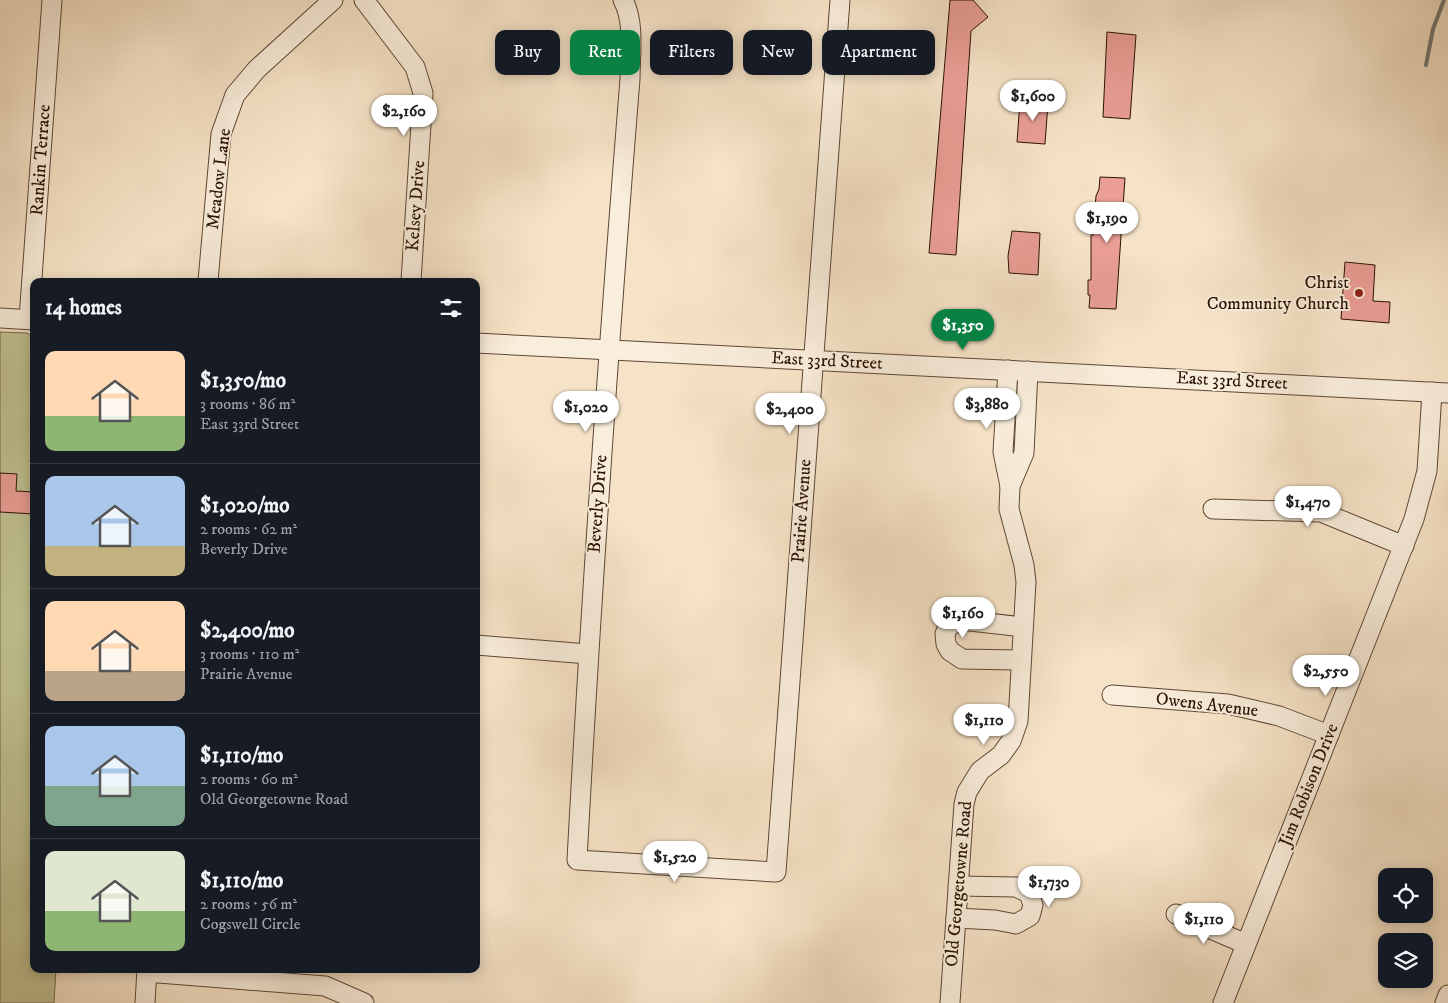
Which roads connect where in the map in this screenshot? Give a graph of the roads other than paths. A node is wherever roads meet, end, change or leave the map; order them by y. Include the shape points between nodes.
1 (52, 0) edge
2 (333, 0) edge
3 (364, 0) edge
4 (840, 0) edge
5 (629, 2) edge
6 (34, 278) edge
7 (208, 278) edge
8 (411, 278) edge
9 (0, 318) edge
10 (30, 319) edge
11 (480, 343) edge
12 (609, 350) junction
13 (812, 361) junction
14 (1008, 370) junction
15 (1028, 371) junction
16 (1440, 392) edge
17 (1004, 443) junction
18 (1025, 445) junction
19 (1010, 486) junction
20 (1213, 509) dead end
21 (1404, 546) junction
22 (1023, 627) junction
23 (480, 645) edge
24 (588, 654) junction
25 (1021, 660) junction
26 (1112, 694) dead end
27 (1329, 735) junction
28 (577, 860) joint
29 (958, 886) junction
30 (1176, 914) dead end
31 (956, 918) junction
32 (1246, 944) junction
33 (146, 973) edge
34 (214, 973) edge
35 (326, 978) edge
36 (1448, 995) edge
37 (145, 1003) edge
38 (364, 1003) edge
39 (950, 1003) edge
40 (1223, 1003) edge
41 (1445, 1003) edge

1 - 6 street, Rankin Terrace
2 - 7 street, Meadow Lane via 257,69 235,95 221,134
3 - 8 street, Kelsey Drive via 415,67 423,93
4 - 13 street, Prairie Avenue
5 - 12 street, Beverly Drive via 630,79
9 - 10 street
11 - 12 street, East 33rd Street
12 - 13 street, East 33rd Street
12 - 24 street, Beverly Drive
13 - 14 street, East 33rd Street
13 - 28 street, Prairie Avenue via 776,872
14 - 15 street, East 33rd Street
14 - 17 street, Old Georgetowne Road
15 - 16 street, East 33rd Street
15 - 18 street, Old Georgetowne Road
16 - 21 street, Jim Robison Drive via 1427,471
17 - 18 street
17 - 19 street, Old Georgetowne Road
18 - 19 street, Old Georgetowne Road
19 - 22 street, Old Georgetowne Road via 1009,509 1026,582
20 - 21 street via 1321,512
21 - 27 street, Jim Robison Drive
22 - 25 street, Old Georgetowne Road
22 - 25 street via 961,620 948,627 945,634 950,651 962,659
23 - 24 street
24 - 28 street, Beverly Drive
25 - 29 street, Old Georgetowne Road via 1018,721 1011,741 1001,755 980,771 967,792
26 - 27 street, Owens Avenue via 1228,704 1280,716
27 - 32 street, Jim Robison Drive
29 - 31 street, Old Georgetowne Road
29 - 31 street via 1016,887 1029,894 1033,905 1030,916 1016,924
30 - 32 street
31 - 39 street, Old Georgetowne Road
32 - 40 street, Jim Robison Drive
33 - 37 street
34 - 35 street
35 - 38 street
36 - 41 street

